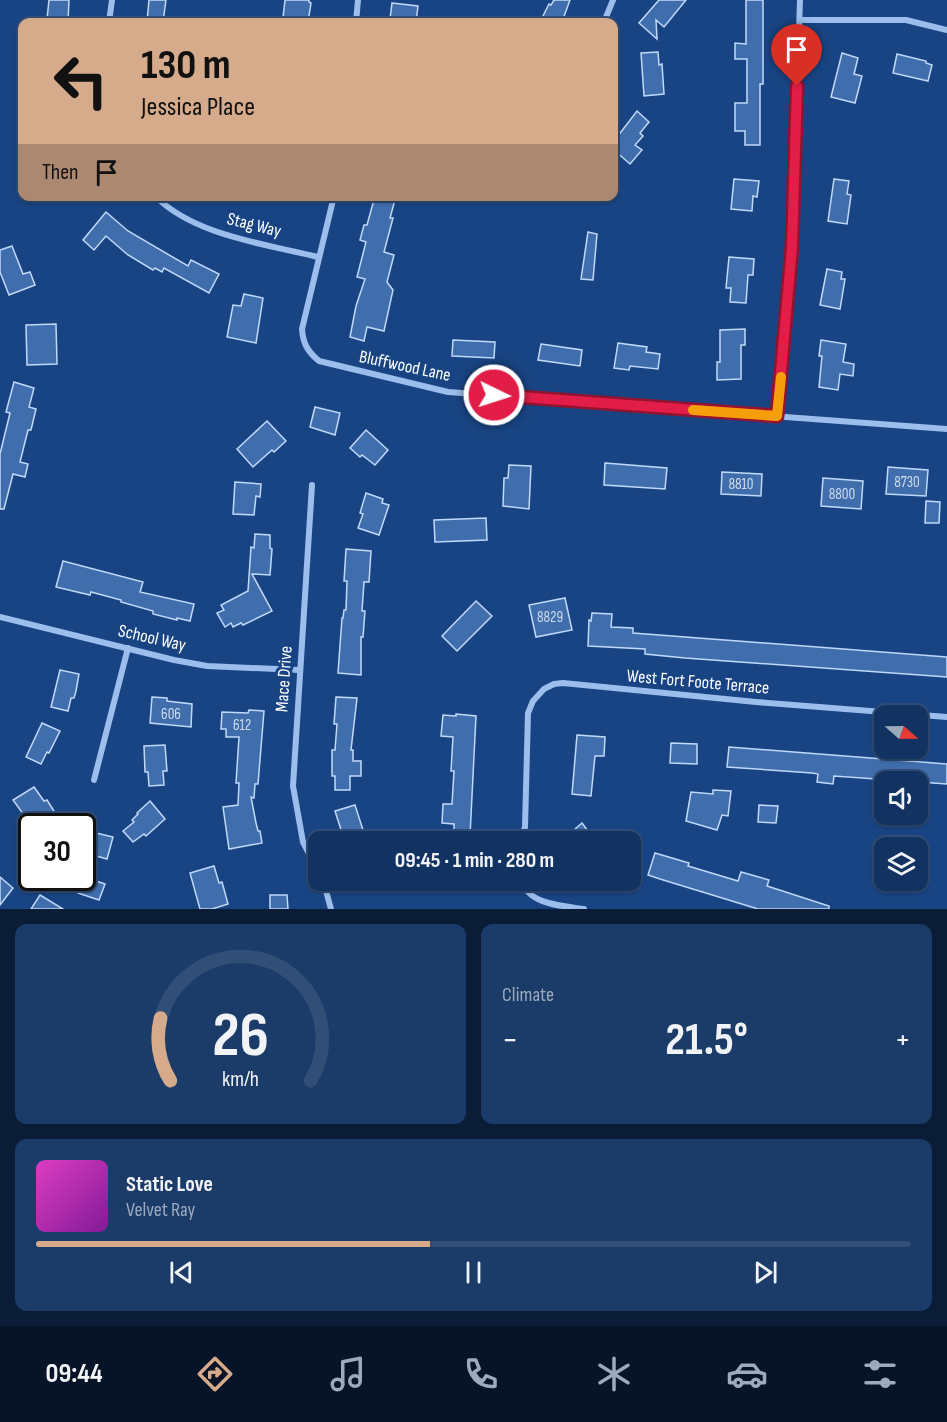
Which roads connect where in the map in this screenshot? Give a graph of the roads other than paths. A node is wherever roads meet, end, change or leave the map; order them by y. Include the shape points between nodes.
1 (112, 0) edge
2 (358, 0) edge
3 (614, 0) edge
4 (800, 0) edge
5 (110, 18) edge
6 (356, 18) edge
7 (606, 18) edge
8 (800, 20) junction
9 (947, 30) edge
10 (160, 201) edge
11 (333, 201) edge
12 (318, 257) junction
13 (777, 416) junction
14 (947, 429) edge
15 (312, 485) dead end
16 (0, 617) edge
17 (128, 648) junction
18 (299, 670) junction
19 (947, 717) edge
20 (94, 780) dead end
21 (524, 831) edge
22 (308, 852) edge
23 (326, 891) edge
24 (527, 891) edge
25 (331, 909) edge
26 (584, 909) edge

1 - 5 street
2 - 6 street
3 - 7 street
4 - 8 street
8 - 9 street via 887,19
8 - 13 street via 792,247
10 - 12 street, Stag Way via 216,232
11 - 12 street, Bluffwood Lane
12 - 13 street, Bluffwood Lane via 302,329 303,342 310,354 325,363 448,392
13 - 14 street, Bluffwood Lane
15 - 18 street, Mace Drive
16 - 17 street, School Way
17 - 18 street, School Way via 207,666
17 - 20 street
18 - 22 street, Mace Drive via 292,786
19 - 21 street, West Fort Foote Terrace via 554,684 538,694 528,713
23 - 25 street
24 - 26 street via 552,905

